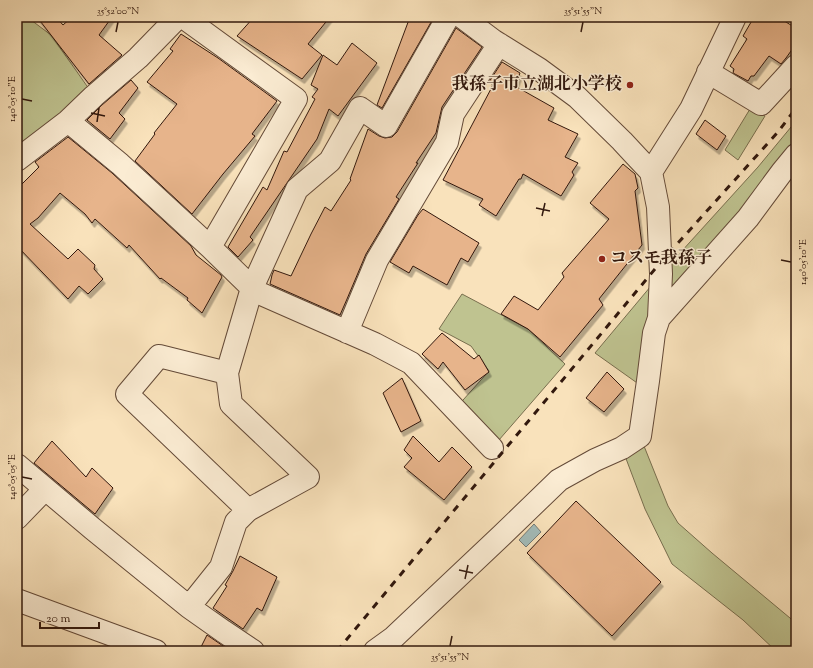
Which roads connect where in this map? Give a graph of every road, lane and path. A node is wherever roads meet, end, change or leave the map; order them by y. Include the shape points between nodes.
1 (178, 17) edge
2 (183, 17) edge
3 (448, 17) edge
4 (462, 17) edge
5 (735, 17) edge
6 (499, 44) junction
7 (796, 66) edge
8 (708, 72) junction
9 (68, 121) junction
10 (796, 155) edge
11 (17, 160) edge
12 (651, 172) junction
13 (210, 247) junction
14 (252, 288) junction
15 (658, 318) junction
16 (348, 332) junction
17 (227, 373) junction
18 (492, 448) dead end
19 (17, 465) edge
20 (45, 489) junction
21 (248, 510) junction
22 (17, 518) edge
23 (17, 600) edge
24 (189, 607) junction
25 (156, 651) edge
26 (253, 651) edge
27 (375, 651) edge

1 - 9 street via 138,58
2 - 13 street via 296,99
3 - 14 street via 386,126 360,108 330,161 297,189
4 - 6 street
5 - 8 street
6 - 12 street via 577,97
6 - 16 street via 453,114 447,142 377,260
7 - 8 street via 761,104
8 - 12 street via 691,109
9 - 11 street
9 - 13 street via 120,164
10 - 15 street via 748,218
12 - 15 street via 658,207
13 - 14 street
14 - 16 street
14 - 17 street
15 - 27 street via 640,436 559,480 393,638
16 - 18 street via 411,363
17 - 21 street via 231,404 308,477
17 - 21 street via 159,356 127,394
19 - 20 street
20 - 22 street
20 - 24 street
21 - 24 street via 236,522 221,567
23 - 25 street
24 - 26 street

